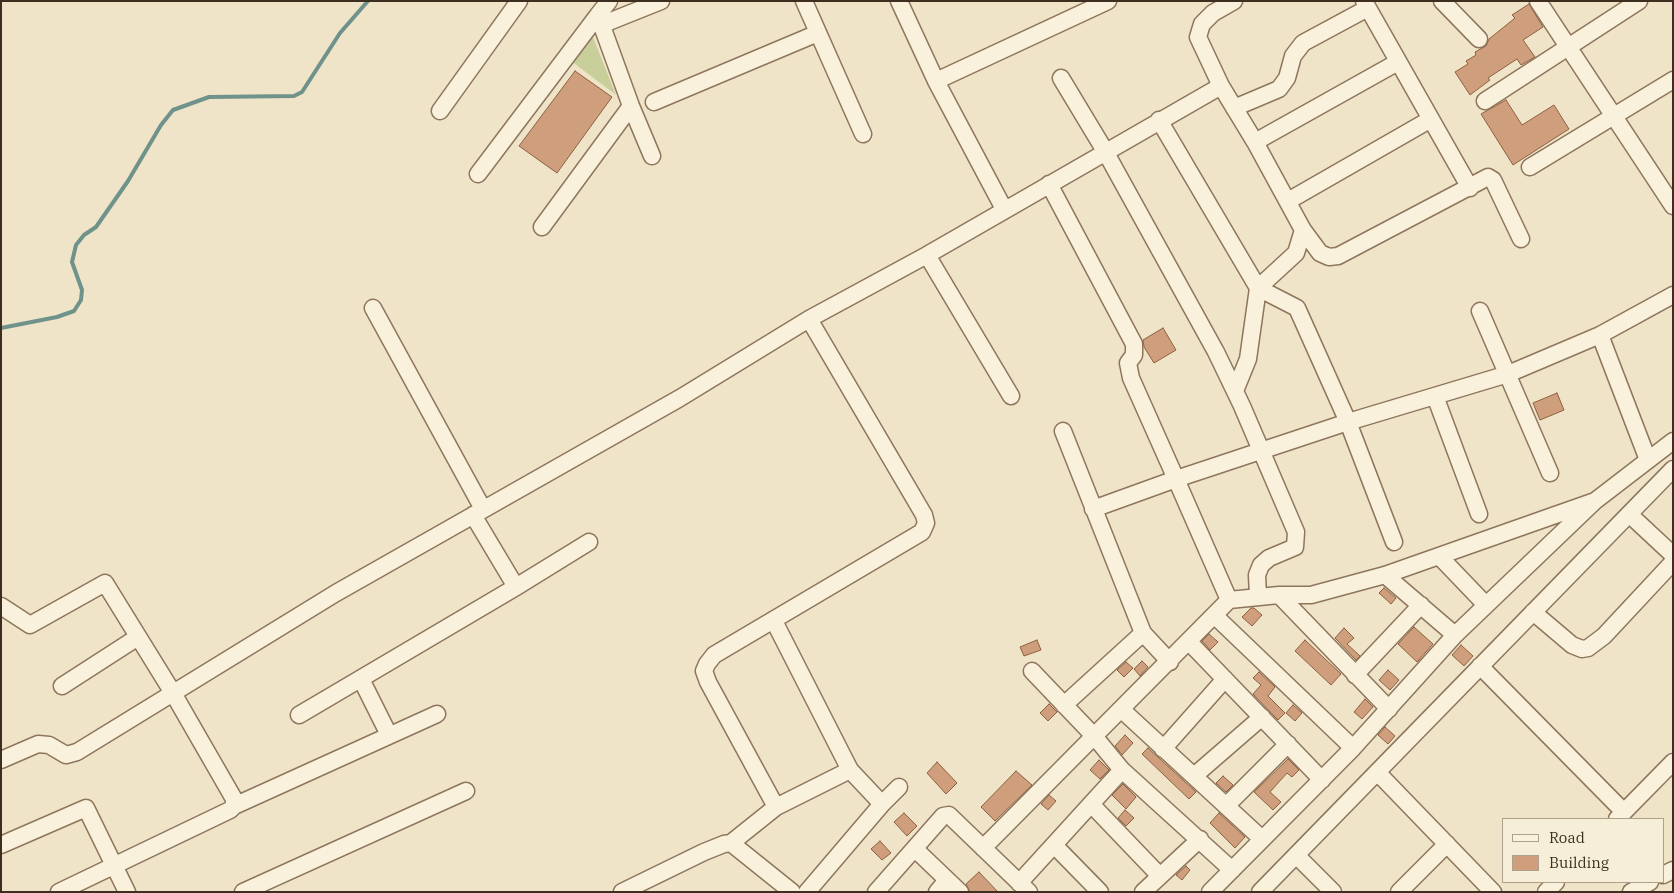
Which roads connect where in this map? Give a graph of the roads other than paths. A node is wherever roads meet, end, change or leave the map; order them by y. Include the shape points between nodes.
1 (519, 1) edge
2 (609, 1) edge
3 (661, 1) edge
4 (804, 1) edge
5 (899, 1) edge
6 (1108, 1) edge
7 (1234, 1) edge
8 (1442, 1) edge
9 (1639, 1) edge
10 (1366, 4) edge
11 (1546, 4) edge
12 (600, 20) junction
13 (818, 33) junction
14 (1479, 39) dead end
15 (1566, 46) junction
16 (1398, 62) junction
17 (1061, 78) dead end
18 (1673, 80) edge
19 (936, 81) junction
20 (1221, 86) junction
21 (1485, 101) dead end
22 (654, 102) dead end
23 (631, 106) junction
24 (1234, 108) junction
25 (440, 111) dead end
26 (1613, 116) junction
27 (1430, 119) junction
28 (1159, 120) junction
29 (863, 134) dead end
30 (1255, 142) junction
31 (1105, 151) junction
32 (652, 156) dead end
33 (1530, 167) dead end
34 (478, 174) dead end
35 (1048, 184) junction
36 (1470, 188) junction
37 (1288, 201) junction
38 (1673, 206) edge
39 (1004, 209) junction
40 (542, 227) dead end
41 (1303, 230) junction
42 (1521, 239) dead end
43 (927, 255) junction
44 (1258, 288) junction
45 (1673, 295) edge
46 (373, 308) dead end
47 (1480, 310) dead end
48 (809, 319) junction
49 (1600, 335) junction
50 (1508, 374) junction
51 (1235, 391) junction
52 (1011, 396) dead end
53 (1435, 396) junction
54 (1348, 422) junction
55 (1063, 431) dead end
56 (1673, 441) edge
57 (1262, 452) junction
58 (1648, 460) junction
59 (1673, 469) edge
60 (1550, 473) dead end
61 (1176, 479) junction
62 (1595, 501) junction
63 (1093, 509) junction
64 (478, 512) junction
65 (1479, 514) dead end
66 (1629, 514) junction
67 (589, 542) dead end
68 (1394, 542) dead end
69 (1673, 555) edge
70 (1438, 556) junction
71 (1673, 562) edge
72 (1385, 575) junction
73 (516, 588) junction
74 (1279, 595) junction
75 (1258, 597) junction
76 (1229, 600) junction
77 (1421, 605) junction
78 (1486, 605) junction
79 (1, 606) edge
80 (1533, 612) junction
81 (1214, 615) junction
82 (774, 621) junction
83 (1143, 633) junction
84 (1455, 635) junction
85 (138, 637) junction
86 (1189, 642) junction
87 (1170, 662) junction
88 (1480, 666) junction
89 (1032, 671) dead end
90 (1355, 675) junction
91 (361, 679) junction
92 (1225, 679) junction
93 (62, 686) dead end
94 (173, 693) junction
95 (1064, 705) junction
96 (1389, 709) junction
97 (1122, 710) junction
98 (437, 714) dead end
99 (299, 715) dead end
100 (1262, 716) junction
101 (389, 735) junction
102 (1094, 736) junction
103 (1288, 744) junction
104 (1353, 748) junction
105 (1163, 749) junction
106 (1, 760) edge
107 (1673, 762) edge
108 (850, 770) junction
109 (1122, 770) junction
110 (1377, 772) junction
111 (1194, 776) junction
112 (1322, 780) junction
113 (899, 787) dead end
114 (466, 791) dead end
115 (882, 804) junction
116 (1092, 805) junction
117 (234, 806) junction
118 (1226, 806) junction
119 (776, 807) junction
120 (1620, 816) edge
121 (1262, 838) junction
122 (1200, 839) junction
123 (730, 844) junction
124 (1447, 844) junction
125 (1, 845) edge
126 (1054, 845) junction
127 (983, 848) junction
128 (915, 849) junction
129 (1296, 855) junction
130 (115, 864) junction
131 (1232, 870) junction
132 (1159, 875) junction
133 (1555, 883) edge
134 (1648, 883) edge
135 (278, 885) edge
136 (942, 886) edge
137 (1024, 887) edge
138 (59, 892) edge
139 (127, 892) edge
140 (243, 892) edge
141 (622, 892) edge
142 (792, 892) edge
143 (807, 892) edge
144 (876, 892) edge
145 (960, 892) edge
146 (1100, 892) edge
147 (1143, 892) edge
148 (1210, 892) edge
149 (1260, 892) edge
150 (1333, 892) edge
151 (1399, 892) edge
152 (1493, 892) edge
153 (1546, 892) edge
154 (1631, 892) edge

1 - 25 street
2 - 12 street
3 - 12 street
4 - 13 street
5 - 19 street
6 - 19 street
7 - 20 street via 1213,13 1202,24 1198,38
8 - 14 street
9 - 15 street
10 - 16 street
10 - 24 street via 1303,43 1293,56 1287,78 1279,89
11 - 15 street
12 - 23 street
12 - 34 street
13 - 22 street
13 - 29 street
15 - 21 street
15 - 26 street
16 - 27 street
16 - 30 street
17 - 31 street
18 - 26 street
19 - 39 street
20 - 24 street
20 - 28 street
23 - 32 street
23 - 40 street
24 - 30 street
26 - 33 street
26 - 38 street
27 - 36 street
27 - 37 street
28 - 31 street
28 - 44 street
30 - 37 street
31 - 35 street
31 - 51 street
35 - 39 street
35 - 61 street via 1134,344 1134,356 1128,363 1132,378
36 - 41 street via 1338,256 1320,253
36 - 42 street via 1491,178
37 - 41 street
39 - 43 street
41 - 44 street via 1296,253
43 - 48 street
43 - 52 street
44 - 51 street via 1248,359
44 - 54 street via 1297,308
45 - 49 street
46 - 64 street
47 - 50 street
48 - 64 street via 680,398
48 - 82 street via 926,523 922,532
49 - 50 street
49 - 58 street
50 - 53 street
50 - 60 street
51 - 57 street
53 - 54 street
53 - 65 street
54 - 57 street
54 - 68 street
55 - 63 street
56 - 58 street
57 - 61 street
57 - 75 street via 1297,540 1295,547 1261,565 1257,574
58 - 62 street
59 - 66 street
61 - 63 street
61 - 76 street
62 - 70 street
62 - 78 street
63 - 83 street
64 - 73 street
64 - 94 street via 336,593
66 - 69 street
66 - 80 street
67 - 73 street
70 - 72 street
70 - 78 street
71 - 80 street via 1604,636 1588,648 1572,645
72 - 74 street via 1311,595
72 - 77 street
73 - 91 street
74 - 75 street
74 - 90 street
75 - 76 street
76 - 81 street
77 - 84 street
77 - 90 street
78 - 84 street
79 - 85 street via 30,625 104,582
80 - 88 street
81 - 86 street
81 - 104 street
82 - 108 street
82 - 119 street via 714,655 704,671
83 - 87 street
83 - 95 street
84 - 96 street
85 - 93 street
85 - 94 street
86 - 87 street
86 - 92 street
87 - 97 street
88 - 110 street
88 - 120 street
89 - 95 street
90 - 96 street
91 - 99 street
91 - 101 street
92 - 100 street
92 - 105 street
94 - 106 street via 77,752 66,755 49,745 38,744
94 - 117 street via 234,799
95 - 102 street
96 - 104 street
97 - 102 street
97 - 105 street
98 - 101 street
100 - 103 street
100 - 111 street
101 - 117 street
102 - 109 street
102 - 127 street
103 - 112 street
103 - 118 street
104 - 112 street
105 - 111 street
107 - 120 street
108 - 115 street
108 - 119 street
109 - 116 street
109 - 122 street
110 - 124 street
110 - 129 street
111 - 118 street
112 - 121 street
113 - 115 street
114 - 135 street
115 - 143 street
116 - 126 street
116 - 132 street
117 - 130 street
118 - 121 street
119 - 123 street
121 - 131 street
122 - 131 street
122 - 132 street
123 - 141 street via 704,852
123 - 142 street
124 - 151 street
124 - 152 street
125 - 130 street via 86,808
126 - 137 street
126 - 146 street
127 - 128 street via 949,815 943,816
127 - 137 street
128 - 136 street
128 - 144 street
129 - 149 street
129 - 150 street
130 - 138 street
130 - 139 street
131 - 148 street
132 - 147 street
133 - 153 street
134 - 154 street
135 - 140 street
136 - 145 street

